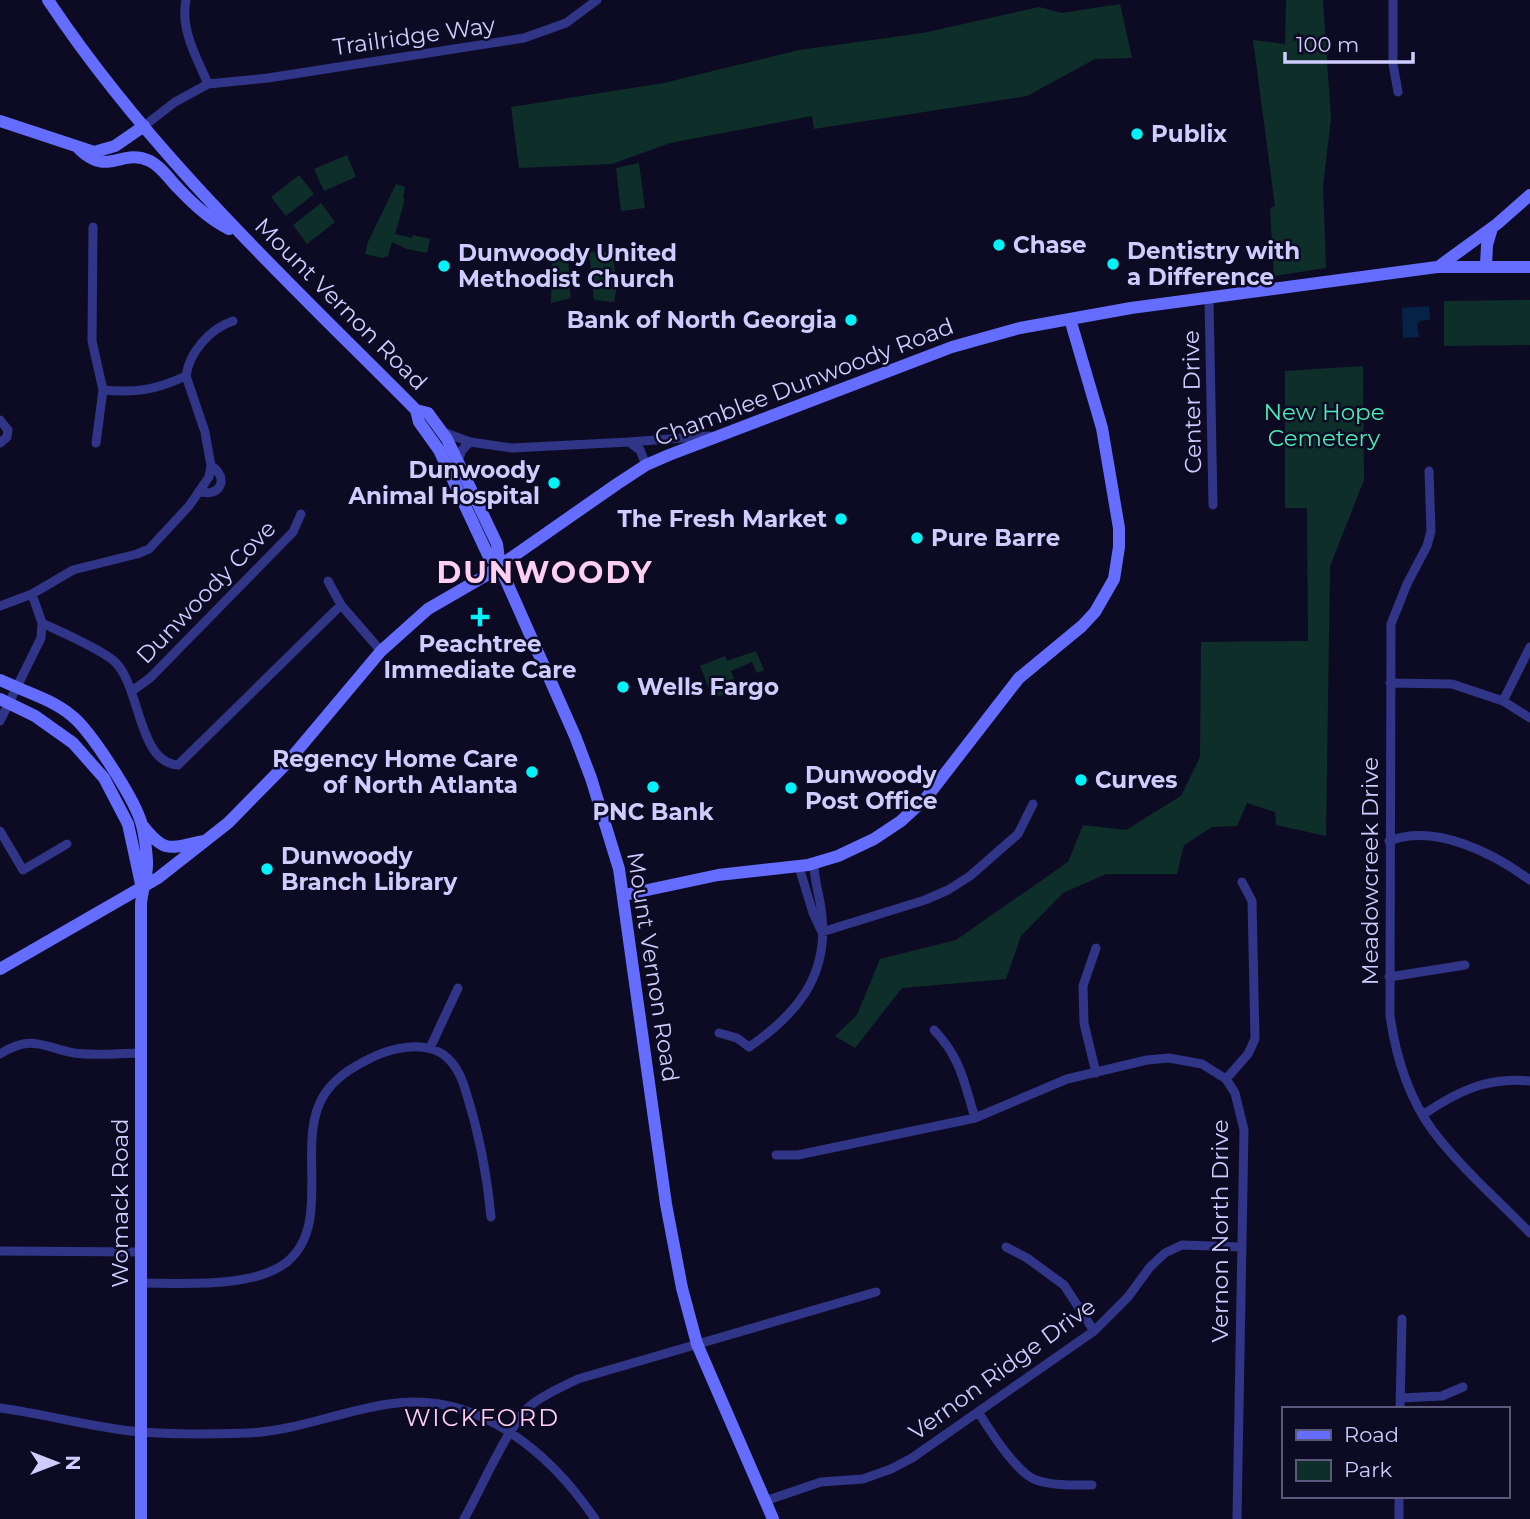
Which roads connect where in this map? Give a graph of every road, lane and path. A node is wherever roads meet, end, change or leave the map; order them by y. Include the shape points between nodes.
1 (48, 0) edge
2 (173, 0) edge
3 (596, 0) edge
4 (1393, 0) edge
5 (185, 1) edge
6 (208, 84) junction
7 (1398, 92) dead end
8 (0, 121) edge
9 (144, 126) junction
10 (79, 149) junction
11 (1530, 195) edge
12 (93, 227) dead end
13 (1492, 228) junction
14 (242, 235) junction
15 (1486, 265) junction
16 (1437, 267) junction
17 (1530, 267) edge
18 (1209, 299) junction
19 (1070, 319) junction
20 (233, 321) dead end
21 (186, 376) junction
22 (103, 390) junction
23 (416, 410) junction
24 (0, 420) edge
25 (443, 432) junction
26 (714, 436) junction
27 (470, 442) junction
28 (629, 442) junction
29 (0, 443) edge
30 (96, 443) dead end
31 (458, 461) junction
32 (646, 465) junction
33 (211, 466) junction
34 (1429, 471) dead end
35 (199, 491) junction
36 (1213, 505) dead end
37 (301, 514) dead end
38 (500, 567) junction
39 (328, 581) dead end
40 (33, 594) junction
41 (341, 605) junction
42 (0, 606) edge
43 (42, 623) junction
44 (1530, 647) edge
45 (381, 651) junction
46 (0, 680) edge
47 (1390, 683) junction
48 (15, 687) junction
49 (132, 691) junction
50 (4, 701) edge
51 (1503, 701) junction
52 (1530, 718) edge
53 (0, 721) edge
54 (1033, 804) dead end
55 (142, 826) junction
56 (0, 831) edge
57 (205, 841) junction
58 (1388, 841) junction
59 (68, 844) dead end
60 (814, 864) junction
61 (799, 867) junction
62 (1530, 880) edge
63 (1242, 882) dead end
64 (142, 888) junction
65 (624, 895) junction
66 (822, 932) junction
67 (1096, 948) dead end
68 (1465, 965) dead end
69 (0, 969) edge
70 (1388, 977) junction
71 (458, 988) dead end
72 (934, 1030) dead end
73 (719, 1033) dead end
74 (430, 1048) junction
75 (141, 1053) junction
76 (0, 1055) edge
77 (1096, 1073) junction
78 (1226, 1079) junction
79 (1530, 1081) edge
80 (1423, 1114) junction
81 (975, 1118) junction
82 (776, 1155) dead end
83 (491, 1217) dead end
84 (1530, 1233) edge
85 (1006, 1247) dead end
86 (1241, 1247) junction
87 (0, 1251) edge
88 (141, 1252) junction
89 (141, 1283) junction
90 (876, 1292) dead end
91 (1402, 1319) dead end
92 (1094, 1331) junction
93 (692, 1346) junction
94 (1462, 1387) dead end
95 (1401, 1398) junction
96 (1401, 1407) edge
97 (0, 1408) edge
98 (979, 1413) junction
99 (142, 1432) junction
100 (510, 1433) junction
101 (1092, 1485) dead end
102 (1399, 1498) edge
103 (765, 1501) junction
104 (141, 1519) edge
105 (464, 1519) edge
106 (594, 1519) edge
107 (773, 1519) edge
108 (1237, 1519) edge
109 (1399, 1519) edge

1 - 9 street, Mount Vernon Road
2 - 5 street
3 - 6 street, Trailridge Way via 566,23 524,38
4 - 7 street
5 - 6 street via 190,43
6 - 9 street
8 - 10 street
9 - 10 street via 105,151
9 - 14 street, Mount Vernon Road
10 - 14 street via 98,163 132,158 151,162 197,206
11 - 13 street, Chamblee Dunwoody Road
12 - 22 street via 92,341
13 - 15 street
13 - 16 street, Chamblee Dunwoody Road
14 - 23 street, Mount Vernon Road
15 - 16 street
15 - 17 street
16 - 18 street, Chamblee Dunwoody Road
18 - 19 street, Chamblee Dunwoody Road
18 - 36 street, Center Drive
19 - 26 street, Chamblee Dunwoody Road via 1000,332 952,347
19 - 60 street via 1102,428 1116,501 1118,565 1111,585 1082,626 1008,691 914,809 874,839
20 - 21 street via 208,334
21 - 22 street via 152,390
21 - 33 street
22 - 30 street
23 - 25 street via 428,413
23 - 38 street, Mount Vernon Road via 488,555
24 - 29 street via 8,434
25 - 27 street
25 - 31 street
26 - 28 street
26 - 32 street, Chamblee Dunwoody Road
27 - 28 street via 512,448
27 - 31 street
28 - 32 street via 640,450
31 - 38 street via 497,544
32 - 38 street, Chamblee Dunwoody Road
33 - 35 street
33 - 35 street via 221,477 218,489 210,494
34 - 47 street, Meadowcreek Drive via 1430,531 1391,624
35 - 40 street via 149,549 73,570
37 - 49 street, Dunwoody Cove via 293,532
38 - 45 street, Chamblee Dunwoody Road via 428,609
38 - 65 street, Mount Vernon Road via 591,778
39 - 41 street
40 - 42 street
40 - 43 street
41 - 45 street
41 - 49 street via 178,765 168,765 159,757 146,736
43 - 48 street via 41,638
43 - 49 street via 114,661
44 - 51 street
45 - 57 street, Chamblee Dunwoody Road via 286,764
46 - 48 street
47 - 51 street via 1452,684
47 - 58 street, Meadowcreek Drive
48 - 50 street
48 - 55 street via 74,717 112,769
50 - 53 street
50 - 64 street via 73,743 104,778 128,824
51 - 52 street
54 - 66 street via 1018,834 948,890
55 - 57 street via 163,846
55 - 64 street via 147,866
56 - 59 street via 23,870
57 - 64 street, Chamblee Dunwoody Road
58 - 62 street via 1419,836 1455,842
58 - 70 street, Meadowcreek Drive
60 - 61 street
60 - 66 street
61 - 65 street via 718,875
61 - 66 street
63 - 78 street via 1252,901 1255,1039
64 - 69 street, Chamblee Dunwoody Road
64 - 75 street, Womack Road
65 - 93 street, Mount Vernon Road via 666,1204
66 - 73 street via 813,984 768,1034 749,1047
67 - 77 street via 1083,986 1084,1023
68 - 70 street
70 - 80 street, Meadowcreek Drive via 1395,1049
71 - 74 street
72 - 81 street via 958,1062
74 - 83 street via 456,1067 465,1087 478,1132
74 - 89 street via 412,1047 374,1056 335,1080 324,1095 313,1133 307,1233 286,1262 242,1279
75 - 76 street via 74,1053 39,1043 10,1048
75 - 88 street, Womack Road
77 - 78 street via 1169,1058 1202,1064
77 - 81 street via 1067,1079
78 - 86 street, Vernon North Drive via 1235,1093 1244,1130
79 - 80 street via 1463,1090
80 - 84 street, Meadowcreek Drive via 1451,1152
81 - 82 street via 798,1155
85 - 92 street via 1064,1285
86 - 92 street, Vernon Ridge Drive via 1182,1245 1165,1253
86 - 108 street, Vernon North Drive
87 - 88 street
88 - 89 street, Womack Road
89 - 99 street, Womack Road
90 - 93 street
91 - 95 street
92 - 98 street, Vernon Ridge Drive
93 - 100 street via 578,1379 529,1407
93 - 103 street, Mount Vernon Road
94 - 95 street via 1442,1396
95 - 96 street
97 - 99 street
98 - 101 street via 1033,1479
98 - 103 street, Vernon Ridge Drive via 891,1469 863,1479 821,1482
99 - 100 street via 258,1432 416,1401 462,1409
99 - 104 street, Womack Road
100 - 105 street
100 - 106 street via 545,1458
102 - 109 street
103 - 107 street, Mount Vernon Road

